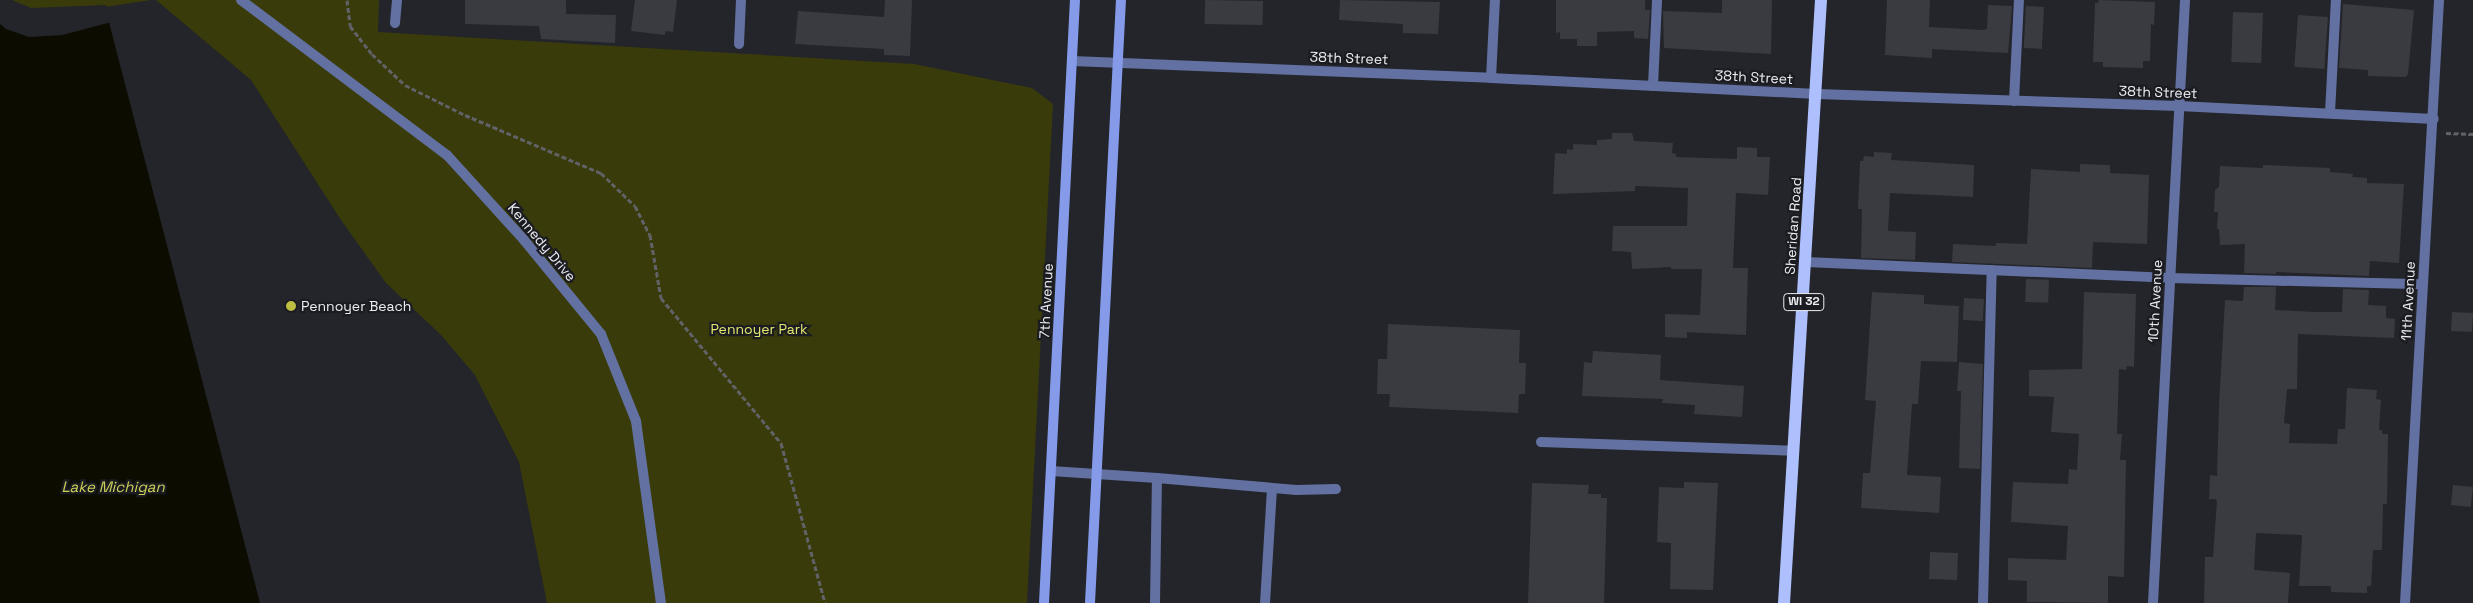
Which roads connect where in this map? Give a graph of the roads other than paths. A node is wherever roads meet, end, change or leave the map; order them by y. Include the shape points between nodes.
1 (241, 0) edge
2 (396, 0) edge
3 (741, 0) edge
4 (1075, 0) edge
5 (1121, 0) edge
6 (1495, 0) edge
7 (1657, 0) edge
8 (1821, 0) edge
9 (2019, 0) edge
10 (2185, 0) edge
11 (2336, 0) edge
12 (2439, 0) edge
13 (396, 23) dead end
14 (739, 44) dead end
15 (1072, 61) junction
16 (1117, 62) junction
17 (1491, 78) junction
18 (1653, 86) junction
19 (1817, 94) junction
20 (2014, 101) junction
21 (2179, 106) junction
22 (2330, 113) junction
23 (2434, 119) junction
24 (1806, 262) junction
25 (1992, 270) junction
26 (2170, 278) junction
27 (2423, 284) junction
28 (1542, 442) dead end
29 (1794, 451) junction
30 (1051, 471) junction
31 (1096, 474) junction
32 (1157, 478) junction
33 (1272, 488) junction
34 (1336, 489) dead end
35 (661, 603) edge
36 (1044, 603) edge
37 (1090, 603) edge
38 (1155, 603) edge
39 (1265, 603) edge
40 (1784, 603) edge
41 (1983, 603) edge
42 (2153, 603) edge
43 (2405, 603) edge

1 - 35 street, Kennedy Drive via 447,155 524,240 601,334 636,420
2 - 13 street
3 - 14 street
4 - 15 street, 7th Avenue
5 - 16 street
6 - 17 street
7 - 18 street
8 - 19 main road, Sheridan Road / WI 32
9 - 20 street
10 - 21 street, 10th Avenue
11 - 22 street
12 - 23 street, 11th Avenue
15 - 16 street, 38th Street
15 - 30 street, 7th Avenue
16 - 17 street, 38th Street
16 - 31 street
17 - 18 street, 38th Street
18 - 19 street, 38th Street
19 - 20 street, 38th Street
19 - 24 main road, Sheridan Road / WI 32
20 - 21 street, 38th Street
21 - 22 street, 38th Street
21 - 26 street, 10th Avenue
22 - 23 street, 38th Street
23 - 27 street, 11th Avenue
24 - 25 street
24 - 29 main road, Sheridan Road / WI 32
25 - 26 street
25 - 41 street
26 - 27 street
26 - 42 street, 10th Avenue
27 - 43 street, 11th Avenue
28 - 29 street
29 - 40 main road, Sheridan Road / WI 32
30 - 31 street
30 - 36 street, 7th Avenue
31 - 32 street
31 - 37 street
32 - 33 street
32 - 38 street
33 - 34 street
33 - 39 street

